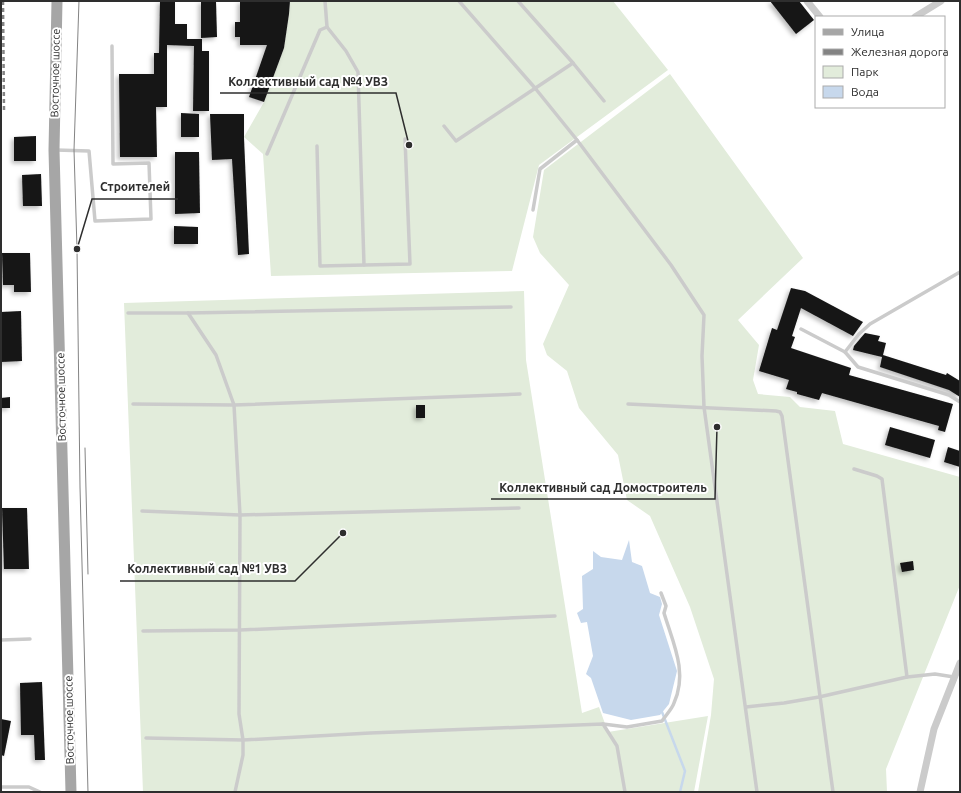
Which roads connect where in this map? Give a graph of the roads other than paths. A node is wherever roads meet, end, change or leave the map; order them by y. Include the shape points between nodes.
1 (57, 1) edge
2 (324, 1) edge
3 (459, 1) edge
4 (518, 1) edge
5 (807, 1) edge
6 (941, 1) edge
7 (819, 16) edge
8 (917, 16) edge
9 (327, 27) junction
10 (112, 46) dead end
11 (574, 63) junction
12 (535, 88) junction
13 (604, 100) dead end
14 (444, 126) dead end
15 (405, 139) dead end
16 (577, 140) junction
17 (317, 146) dead end
18 (54, 150) junction
19 (266, 154) dead end
20 (534, 210) dead end
21 (364, 265) junction
22 (960, 272) edge
23 (511, 307) dead end
24 (128, 313) dead end
25 (188, 314) junction
26 (801, 329) dead end
27 (845, 352) junction
28 (520, 394) dead end
29 (960, 402) edge
30 (133, 404) dead end
31 (628, 404) dead end
32 (234, 405) junction
33 (704, 407) junction
34 (854, 469) dead end
35 (519, 508) dead end
36 (142, 511) dead end
37 (240, 515) junction
38 (661, 593) dead end
39 (555, 616) dead end
40 (143, 630) dead end
41 (240, 630) junction
42 (30, 639) dead end
43 (1, 640) edge
44 (960, 663) edge
45 (907, 677) junction
46 (954, 677) junction
47 (819, 697) junction
48 (746, 707) junction
49 (602, 724) junction
50 (146, 738) dead end
51 (243, 740) junction
52 (1, 787) edge
53 (40, 792) edge
54 (71, 792) edge
55 (235, 792) edge
56 (625, 792) edge
57 (757, 792) edge
58 (833, 792) edge
59 (920, 792) edge

1 - 18 main road, Восточное шоссе
2 - 9 lane
3 - 12 lane
4 - 11 lane
5 - 7 street
6 - 8 street
9 - 19 lane via 320,30
9 - 21 lane via 346,51 358,72
10 - 18 lane via 113,164 149,163 151,219 95,221 89,151
11 - 12 lane
11 - 13 lane
12 - 14 lane via 456,141
12 - 16 lane
15 - 21 lane via 410,264
16 - 20 lane via 540,169
16 - 33 lane via 671,265 704,315
17 - 21 lane via 320,266
18 - 54 main road, Восточное шоссе
22 - 27 lane via 870,324
23 - 25 lane
24 - 25 lane
25 - 32 lane via 216,355
26 - 27 lane
27 - 29 lane via 858,367 949,396
28 - 32 lane
30 - 32 lane
31 - 33 lane
32 - 37 lane
33 - 47 lane via 776,411 782,416
33 - 48 lane
34 - 45 lane via 882,479
35 - 37 lane
36 - 37 lane
37 - 41 lane
38 - 49 lane via 666,606 664,613 680,667 680,686 674,704 662,721 627,727
39 - 41 lane
40 - 41 lane
41 - 51 lane via 239,714
42 - 43 lane
44 - 46 street
45 - 46 lane via 935,674
45 - 47 lane
46 - 59 street via 934,729
47 - 48 lane
47 - 58 lane
48 - 57 lane
49 - 51 lane
49 - 56 lane via 617,746
50 - 51 lane
51 - 55 lane via 243,755
52 - 53 lane via 29,787

